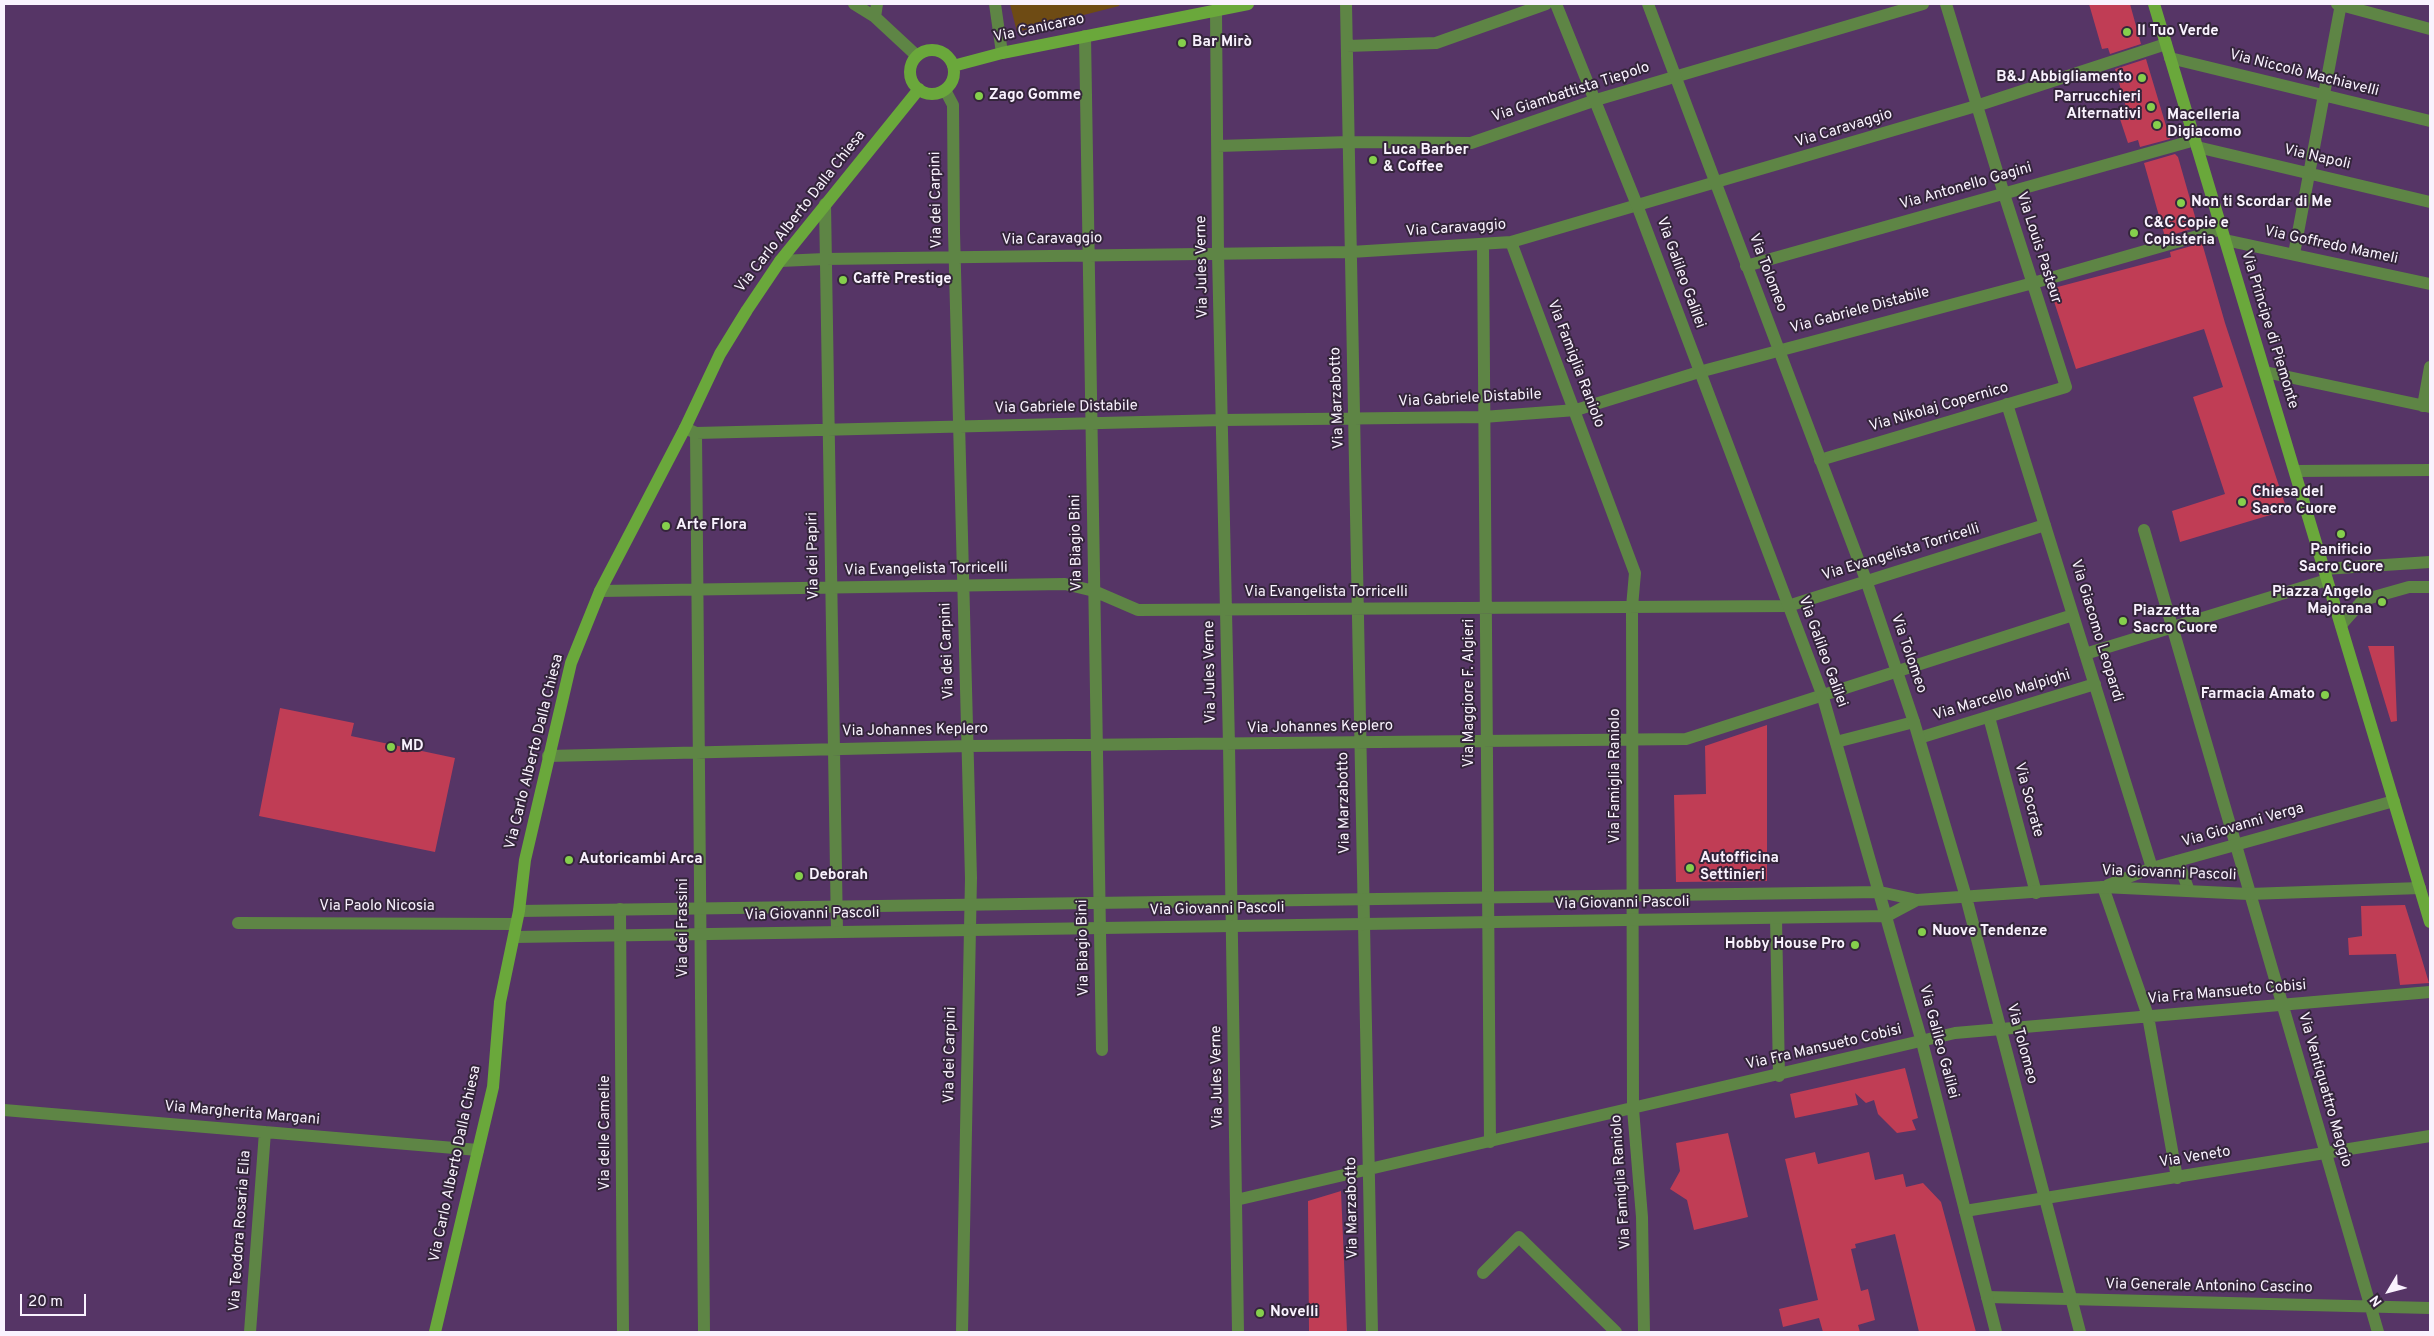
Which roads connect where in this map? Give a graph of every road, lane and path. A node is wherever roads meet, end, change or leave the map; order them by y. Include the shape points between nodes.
1 (854, 4) edge
2 (877, 4) edge
3 (995, 4) edge
4 (1248, 4) edge
5 (1346, 4) edge
6 (1546, 4) edge
7 (1556, 4) edge
8 (1648, 4) edge
9 (1923, 4) edge
10 (1946, 4) edge
11 (2154, 4) edge
12 (2340, 4) edge
13 (1216, 11) junction
14 (875, 17) junction
15 (2430, 28) edge
16 (1085, 36) junction
17 (2166, 44) junction
18 (1347, 46) junction
19 (1002, 53) junction
20 (917, 56) junction
21 (2170, 58) junction
22 (954, 66) junction
23 (1677, 77) junction
24 (919, 89) junction
25 (945, 90) junction
26 (2324, 95) junction
27 (1596, 100) junction
28 (1976, 106) junction
29 (2430, 121) edge
30 (1349, 142) junction
31 (2196, 143) junction
32 (1218, 146) junction
33 (2309, 173) junction
34 (1715, 184) junction
35 (2004, 194) junction
36 (2430, 202) edge
37 (825, 204) junction
38 (1638, 205) junction
39 (2223, 234) junction
40 (1511, 242) junction
41 (1483, 244) junction
42 (1351, 252) junction
43 (1218, 254) junction
44 (2294, 254) junction
45 (1089, 255) junction
46 (954, 258) junction
47 (825, 259) junction
48 (780, 261) junction
49 (1746, 266) junction
50 (2033, 282) junction
51 (2430, 284) edge
52 (1779, 350) junction
53 (2430, 367) edge
54 (1699, 372) junction
55 (2265, 372) junction
56 (2066, 387) joint
57 (2007, 404) junction
58 (2427, 407) edge
59 (1576, 410) junction
60 (1483, 417) junction
61 (1356, 419) junction
62 (1223, 420) junction
63 (1092, 423) junction
64 (959, 427) junction
65 (828, 429) junction
66 (691, 430) junction
67 (1820, 460) junction
68 (2430, 470) edge
69 (2294, 471) junction
70 (2045, 525) junction
71 (2144, 530) dead end
72 (2430, 562) edge
73 (2326, 575) junction
74 (1866, 580) junction
75 (963, 586) junction
76 (2430, 587) edge
77 (831, 588) junction
78 (697, 590) junction
79 (600, 591) junction
80 (1094, 591) junction
81 (1788, 606) junction
82 (1226, 608) junction
83 (1632, 608) junction
84 (1486, 609) junction
85 (1358, 610) junction
86 (2074, 615) junction
87 (2341, 624) junction
88 (2172, 627) junction
89 (2085, 654) junction
90 (1897, 671) junction
91 (2095, 684) junction
92 (1822, 694) junction
93 (1989, 717) junction
94 (1914, 722) junction
95 (1919, 738) junction
96 (1632, 740) junction
97 (1488, 742) junction
98 (1836, 742) junction
99 (1360, 744) junction
100 (1229, 745) junction
101 (968, 746) junction
102 (1097, 746) junction
103 (834, 748) junction
104 (699, 751) junction
105 (548, 756) junction
106 (2394, 802) junction
107 (2234, 844) junction
108 (2178, 861) junction
109 (2152, 868) junction
110 (2103, 886) junction
111 (2425, 888) edge
112 (1880, 892) junction
113 (2036, 892) junction
114 (2190, 892) junction
115 (2249, 894) junction
116 (1631, 895) junction
117 (1488, 897) junction
118 (1966, 897) junction
119 (1364, 899) junction
120 (1917, 900) junction
121 (1231, 901) junction
122 (1100, 903) junction
123 (970, 905) junction
124 (836, 906) junction
125 (700, 908) junction
126 (519, 910) junction
127 (620, 910) junction
128 (1887, 916) junction
129 (1776, 918) junction
130 (2430, 919) edge
131 (1632, 920) junction
132 (1488, 922) junction
133 (238, 923) dead end
134 (516, 924) junction
135 (1364, 924) junction
136 (1231, 926) junction
137 (1100, 927) junction
138 (970, 929) junction
139 (837, 931) junction
140 (700, 933) junction
141 (621, 934) junction
142 (514, 937) junction
143 (2430, 992) edge
144 (2282, 1006) junction
145 (2148, 1016) junction
146 (2000, 1029) junction
147 (1922, 1042) junction
148 (1102, 1050) dead end
149 (1779, 1076) junction
150 (1633, 1109) junction
151 (4, 1110) edge
152 (265, 1132) junction
153 (2430, 1136) edge
154 (1490, 1142) junction
155 (478, 1150) junction
156 (2325, 1153) junction
157 (1368, 1169) junction
158 (2177, 1178) junction
159 (2045, 1199) junction
160 (1236, 1200) junction
161 (1965, 1211) junction
162 (1482, 1274) dead end
163 (1987, 1297) junction
164 (2072, 1300) junction
165 (2370, 1307) junction
166 (2430, 1308) edge
167 (250, 1332) edge
168 (435, 1332) edge
169 (623, 1332) edge
170 (704, 1332) edge
171 (962, 1332) edge
172 (1238, 1332) edge
173 (1372, 1332) edge
174 (1616, 1332) edge
175 (1644, 1332) edge
176 (1996, 1332) edge
177 (2080, 1332) edge
178 (2378, 1332) edge

1 - 14 street
2 - 14 street
3 - 19 street
4 - 13 main road, Via Canicarao
5 - 18 street, Via Marzabotto
6 - 18 street via 1436,43
7 - 27 street, Via Galileo Galilei
8 - 23 street, Via Tolomeo
9 - 23 street, Via Giambattista Tiepolo
10 - 28 street, Via Louis Pasteur
11 - 17 main road, Via Principe di Piemonte
12 - 15 street
12 - 26 street
13 - 16 main road, Via Canicarao
13 - 32 street, Via Jules Verne
14 - 20 street
16 - 19 main road, Via Canicarao
16 - 45 street, Via Biagio Bini
17 - 21 main road, Via Principe di Piemonte
17 - 28 street, Via Caravaggio
18 - 30 street, Via Marzabotto
19 - 22 main road, Via Canicarao
20 - 22 main road via 933,50 949,58
20 - 24 main road via 910,73
21 - 26 street, Via Niccolò Machiavelli
21 - 31 main road, Via Principe di Piemonte
22 - 25 main road via 951,83
23 - 27 street, Via Giambattista Tiepolo
23 - 34 street, Via Tolomeo
24 - 25 main road via 927,93
24 - 37 main road, Via Carlo Alberto Dalla Chiesa
25 - 46 street, Via dei Carpini via 953,105
26 - 29 street, Via Niccolò Machiavelli
26 - 33 street
27 - 30 street, Via Giambattista Tiepolo via 1471,143
27 - 38 street, Via Galileo Galilei
28 - 34 street, Via Caravaggio
28 - 35 street, Via Louis Pasteur
30 - 32 street, Via Giambattista Tiepolo
30 - 42 street, Via Marzabotto
31 - 33 street, Via Napoli
31 - 35 street, Via Antonello Gagini
31 - 39 main road, Via Principe di Piemonte
32 - 43 street, Via Jules Verne
33 - 36 street, Via Napoli
33 - 44 street
34 - 38 street, Via Caravaggio
34 - 49 street, Via Tolomeo
35 - 49 street, Via Antonello Gagini
35 - 50 street, Via Louis Pasteur
37 - 47 street, Via dei Papiri
37 - 48 main road, Via Carlo Alberto Dalla Chiesa
38 - 40 street, Via Caravaggio
38 - 54 street, Via Galileo Galilei
39 - 44 street, Via Goffredo Mameli
39 - 50 street, Via Gabriele Distabile
39 - 55 main road, Via Principe di Piemonte
40 - 41 street, Via Caravaggio
40 - 59 street, Via Famiglia Raniolo
41 - 42 street, Via Caravaggio
41 - 60 street, Via Maggiore F. Algieri
42 - 43 street, Via Caravaggio
42 - 61 street, Via Marzabotto
43 - 45 street, Via Caravaggio
43 - 62 street, Via Jules Verne
44 - 51 street, Via Goffredo Mameli
45 - 46 street, Via Caravaggio
45 - 63 street, Via Biagio Bini
46 - 47 street, Via Caravaggio
46 - 64 street, Via dei Carpini
47 - 48 street, Via Caravaggio
47 - 65 street, Via dei Papiri
48 - 66 main road, Via Carlo Alberto Dalla Chiesa via 720,354
49 - 52 street, Via Tolomeo
50 - 52 street, Via Gabriele Distabile
50 - 56 street, Via Louis Pasteur
52 - 54 street, Via Gabriele Distabile
52 - 67 street, Via Tolomeo
53 - 58 street
54 - 59 street, Via Gabriele Distabile
54 - 81 street, Via Galileo Galilei
55 - 58 street
55 - 69 main road, Via Principe di Piemonte
56 - 57 street, Via Nikolaj Copernico
57 - 67 street, Via Nikolaj Copernico
57 - 70 street, Via Giacomo Leopardi
59 - 60 street, Via Gabriele Distabile
59 - 83 street, Via Famiglia Raniolo via 1635,573
60 - 61 street, Via Gabriele Distabile
60 - 84 street, Via Maggiore F. Algieri
61 - 62 street, Via Gabriele Distabile
61 - 85 street, Via Marzabotto
62 - 63 street, Via Gabriele Distabile
62 - 82 street, Via Jules Verne
63 - 64 street, Via Gabriele Distabile
63 - 80 street, Via Biagio Bini
64 - 65 street, Via Gabriele Distabile
64 - 75 street, Via dei Carpini
65 - 66 street, Via Gabriele Distabile
65 - 77 street, Via dei Papiri
66 - 78 street, Via dei Frassini
66 - 79 main road, Via Carlo Alberto Dalla Chiesa
67 - 74 street, Via Tolomeo
68 - 69 street
69 - 73 main road, Via Principe di Piemonte
70 - 74 street, Via Evangelista Torricelli
70 - 86 street, Via Giacomo Leopardi
71 - 88 street, Via Ventiquattro Maggio
72 - 73 street
73 - 87 main road, Via Principe di Piemonte
73 - 88 street
74 - 81 street, Via Evangelista Torricelli
74 - 90 street, Via Tolomeo
75 - 77 street, Via Evangelista Torricelli
75 - 80 street, Via Evangelista Torricelli via 1065,584
75 - 101 street, Via dei Carpini
76 - 87 street via 2409,587 2363,600
77 - 78 street, Via Evangelista Torricelli
77 - 103 street, Via dei Papiri
78 - 79 street, Via Evangelista Torricelli
78 - 104 street, Via dei Frassini
79 - 105 main road, Via Carlo Alberto Dalla Chiesa via 571,663
80 - 82 street, Via Evangelista Torricelli via 1138,610
80 - 102 street, Via Biagio Bini
81 - 83 street, Via Evangelista Torricelli
81 - 92 street, Via Galileo Galilei
82 - 85 street, Via Evangelista Torricelli
82 - 100 street, Via Jules Verne
83 - 84 street, Via Evangelista Torricelli
83 - 96 street, Via Famiglia Raniolo
84 - 85 street, Via Evangelista Torricelli
84 - 97 street, Via Maggiore F. Algieri
85 - 99 street, Via Marzabotto
86 - 89 street, Via Giacomo Leopardi
86 - 90 street, Via Johannes Keplero
87 - 106 main road, Via Principe di Piemonte
88 - 89 street
88 - 107 street, Via Ventiquattro Maggio
89 - 91 street, Via Giacomo Leopardi
90 - 92 street, Via Johannes Keplero
90 - 94 street, Via Tolomeo
91 - 93 street, Via Marcello Malpighi
91 - 109 street, Via Giacomo Leopardi
92 - 96 street, Via Johannes Keplero via 1686,739
92 - 98 street, Via Galileo Galilei
93 - 95 street, Via Marcello Malpighi
93 - 113 street, Via Socrate
94 - 95 street, Via Tolomeo
94 - 98 street
95 - 118 street, Via Tolomeo
96 - 97 street, Via Johannes Keplero
96 - 116 street, Via Famiglia Raniolo
97 - 99 street, Via Johannes Keplero
97 - 117 street, Via Maggiore F. Algieri
98 - 112 street, Via Galileo Galilei
99 - 100 street, Via Johannes Keplero
99 - 119 street, Via Marzabotto
100 - 102 street, Via Johannes Keplero
100 - 121 street, Via Jules Verne
101 - 102 street, Via Johannes Keplero
101 - 103 street, Via Johannes Keplero
101 - 123 street, Via dei Carpini
102 - 122 street, Via Biagio Bini
103 - 104 street, Via Johannes Keplero
103 - 124 street, Via dei Papiri
104 - 105 street, Via Johannes Keplero
104 - 125 street, Via dei Frassini
105 - 126 main road, Via Carlo Alberto Dalla Chiesa
106 - 107 street, Via Giovanni Verga
106 - 111 main road, Via Principe di Piemonte
107 - 108 street, Via Giovanni Verga
107 - 115 street, Via Ventiquattro Maggio
108 - 109 street, Via Giovanni Verga
108 - 114 street
109 - 110 street, Via Giovanni Verga
110 - 113 street, Via Giovanni Pascoli
110 - 114 street, Via Giovanni Pascoli
110 - 145 street
111 - 115 street, Via Giovanni Pascoli
111 - 130 main road, Via Principe di Piemonte
112 - 116 street, Via Giovanni Pascoli
112 - 120 street, Via Giovanni Pascoli
112 - 128 street, Via Galileo Galilei
113 - 118 street, Via Giovanni Pascoli
114 - 115 street, Via Giovanni Pascoli
115 - 144 street, Via Ventiquattro Maggio
116 - 117 street, Via Giovanni Pascoli
116 - 131 street, Via Famiglia Raniolo
117 - 119 street, Via Giovanni Pascoli
117 - 132 street, Via Maggiore F. Algieri
118 - 120 street, Via Giovanni Pascoli
118 - 146 street, Via Tolomeo
119 - 121 street, Via Giovanni Pascoli
119 - 135 street, Via Marzabotto
120 - 128 street, Via Giovanni Pascoli
121 - 122 street, Via Giovanni Pascoli
121 - 136 street, Via Jules Verne
122 - 123 street, Via Giovanni Pascoli
122 - 137 street, Via Biagio Bini
123 - 124 street, Via Giovanni Pascoli
123 - 138 street, Via dei Carpini
124 - 125 street, Via Giovanni Pascoli
124 - 139 street, Via dei Papiri
125 - 127 street, Via Giovanni Pascoli
125 - 140 street, Via dei Frassini
126 - 127 street, Via Giovanni Pascoli
126 - 134 main road, Via Carlo Alberto Dalla Chiesa
127 - 141 street, Via delle Camelie
128 - 129 street, Via Giovanni Pascoli
128 - 147 street, Via Galileo Galilei
129 - 131 street, Via Giovanni Pascoli
129 - 149 street
131 - 132 street, Via Giovanni Pascoli
131 - 150 street, Via Famiglia Raniolo
132 - 135 street, Via Giovanni Pascoli
132 - 154 street, Via Maggiore F. Algieri
133 - 134 street, Via Paolo Nicosia
134 - 142 main road, Via Carlo Alberto Dalla Chiesa
135 - 136 street, Via Giovanni Pascoli
135 - 157 street, Via Marzabotto
136 - 137 street, Via Giovanni Pascoli
136 - 160 street, Via Jules Verne
137 - 138 street, Via Giovanni Pascoli
137 - 148 street, Via Biagio Bini
138 - 139 street, Via Giovanni Pascoli
138 - 171 street, Via dei Carpini
139 - 140 street, Via Giovanni Pascoli
140 - 141 street, Via Giovanni Pascoli
140 - 170 street, Via dei Frassini
141 - 142 street, Via Giovanni Pascoli
141 - 169 street, Via delle Camelie
142 - 155 main road, Via Carlo Alberto Dalla Chiesa via 500,1002 493,1087
143 - 144 street, Via Fra Mansueto Cobisi
144 - 145 street, Via Fra Mansueto Cobisi
144 - 156 street, Via Ventiquattro Maggio
145 - 146 street, Via Fra Mansueto Cobisi
145 - 158 street
146 - 147 street, Via Fra Mansueto Cobisi
146 - 159 street, Via Tolomeo
147 - 149 street, Via Fra Mansueto Cobisi
147 - 161 street, Via Galileo Galilei
149 - 150 street, Via Fra Mansueto Cobisi
150 - 154 street, Via Fra Mansueto Cobisi
150 - 175 street, Via Famiglia Raniolo via 1642,1217
151 - 152 street, Via Margherita Margani
152 - 155 street, Via Margherita Margani
152 - 167 street, Via Teodora Rosaria Elia
153 - 156 street, Via Veneto
154 - 157 street, Via Fra Mansueto Cobisi
155 - 168 main road, Via Carlo Alberto Dalla Chiesa
156 - 158 street, Via Veneto
156 - 165 street, Via Ventiquattro Maggio
157 - 160 street, Via Fra Mansueto Cobisi
157 - 173 street, Via Marzabotto
158 - 159 street, Via Veneto
159 - 161 street, Via Veneto
159 - 164 street, Via Tolomeo
160 - 172 street, Via Jules Verne
161 - 163 street, Via Galileo Galilei
162 - 174 street via 1519,1237
163 - 164 street, Via Generale Antonino Cascino
163 - 176 street, Via Galileo Galilei
164 - 165 street, Via Generale Antonino Cascino
164 - 177 street, Via Tolomeo
165 - 166 street, Via Generale Antonino Cascino
165 - 178 street, Via Ventiquattro Maggio

